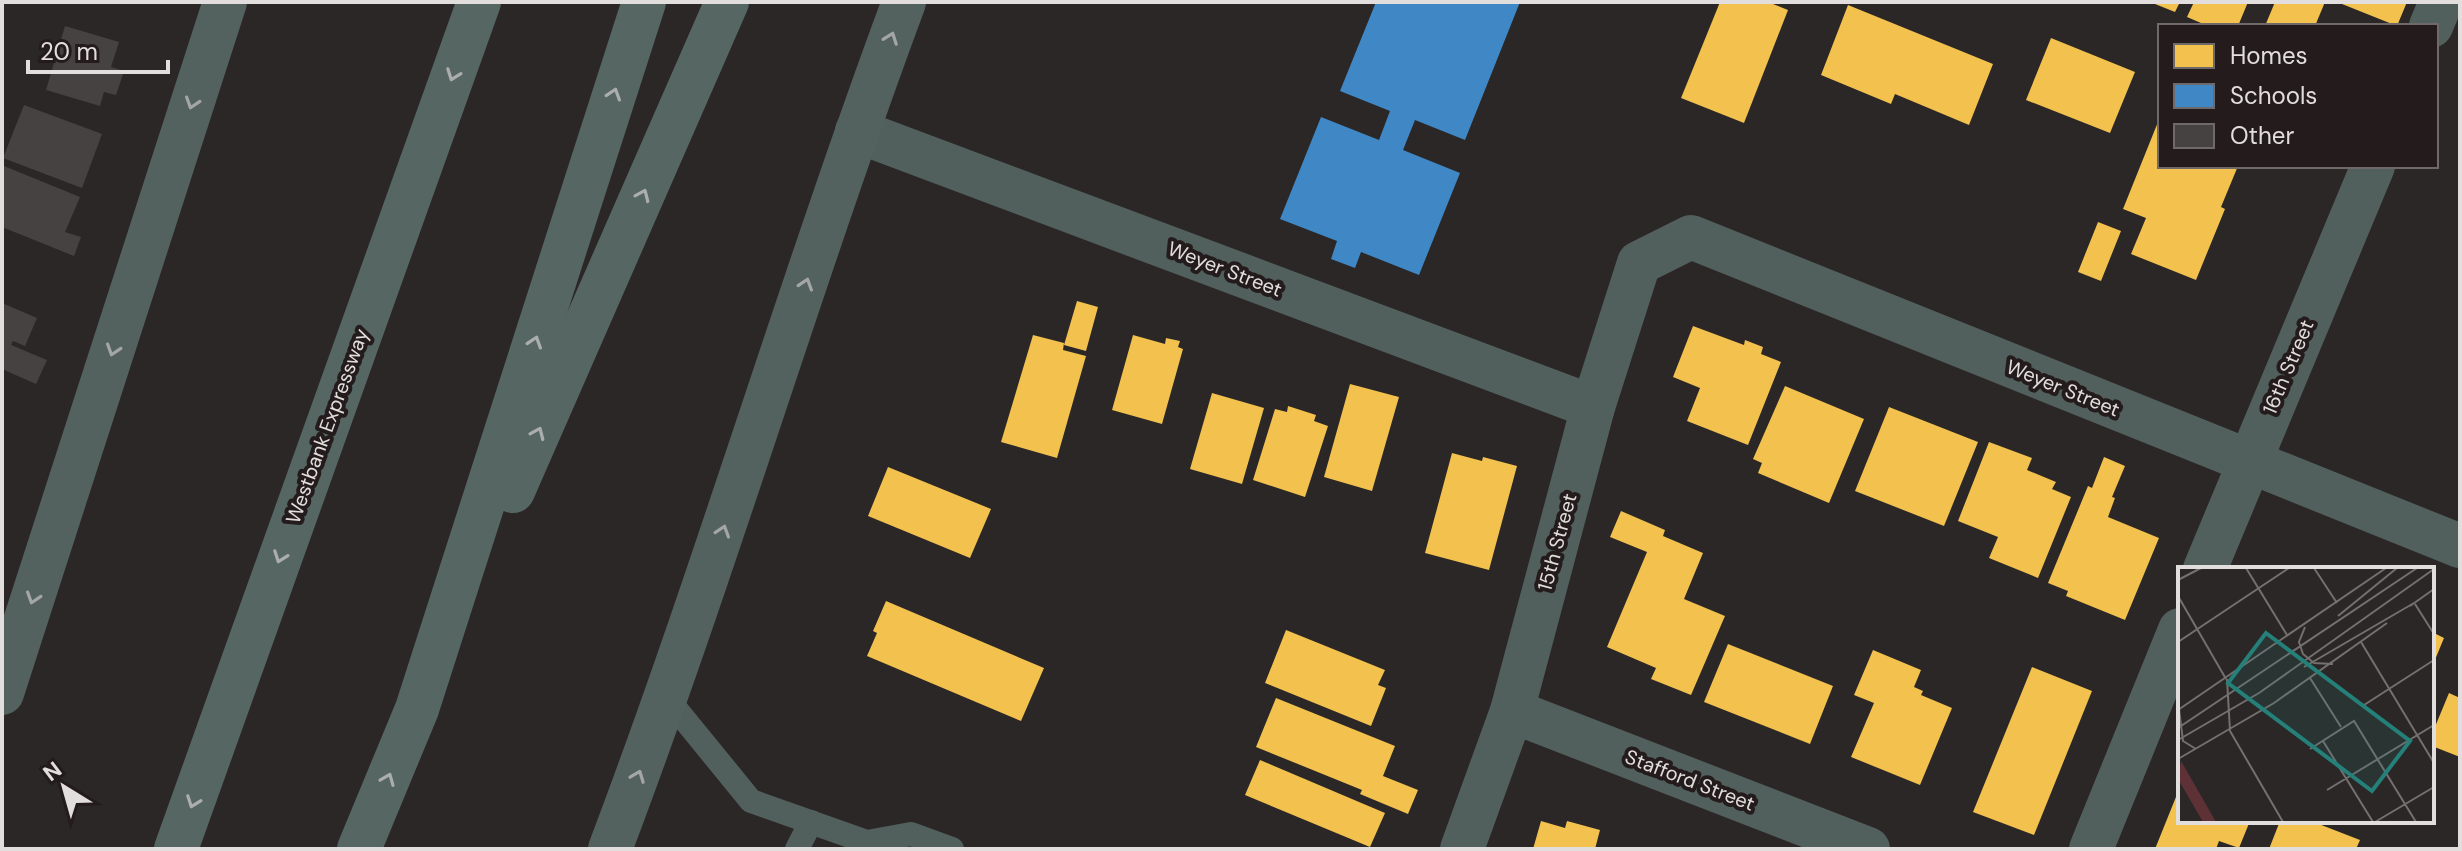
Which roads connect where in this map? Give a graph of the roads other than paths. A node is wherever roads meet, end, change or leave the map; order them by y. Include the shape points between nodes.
1 (225, 2) edge
2 (479, 2) edge
3 (644, 2) edge
4 (727, 2) edge
5 (904, 2) edge
6 (2441, 2) edge
7 (2432, 24) edge
8 (857, 131) junction
9 (2372, 168) edge
10 (1668, 249) joint
11 (1593, 407) junction
12 (2248, 463) junction
13 (2460, 546) edge
14 (2206, 567) edge
15 (2178, 635) edge
16 (2, 693) edge
17 (667, 698) junction
18 (417, 709) junction
19 (1512, 711) junction
20 (811, 822) junction
21 (176, 849) edge
22 (359, 849) edge
23 (610, 849) edge
24 (797, 849) edge
25 (952, 849) edge
26 (1462, 849) edge
27 (1868, 849) edge
28 (2091, 849) edge

1 -> 16 main road
2 -> 21 highway, Westbank Expressway
18 -> 3 highway
18 -> 4 highway
8 -> 5 main road
6 - 7 street
8 - 11 street, Weyer Street
17 -> 8 main road
9 - 12 street, 16th Street
10 - 11 street, 15th Street via 1639,263
10 - 12 street, Weyer Street via 1691,237
11 - 19 street, 15th Street
12 - 13 street, Weyer Street
12 - 14 street, 16th Street
15 - 28 street
17 - 20 lane via 751,801
23 -> 17 main road
22 -> 18 highway
19 - 26 street, 15th Street
19 - 27 street, Stafford Street
20 - 24 lane
20 - 25 lane via 867,842 911,834

